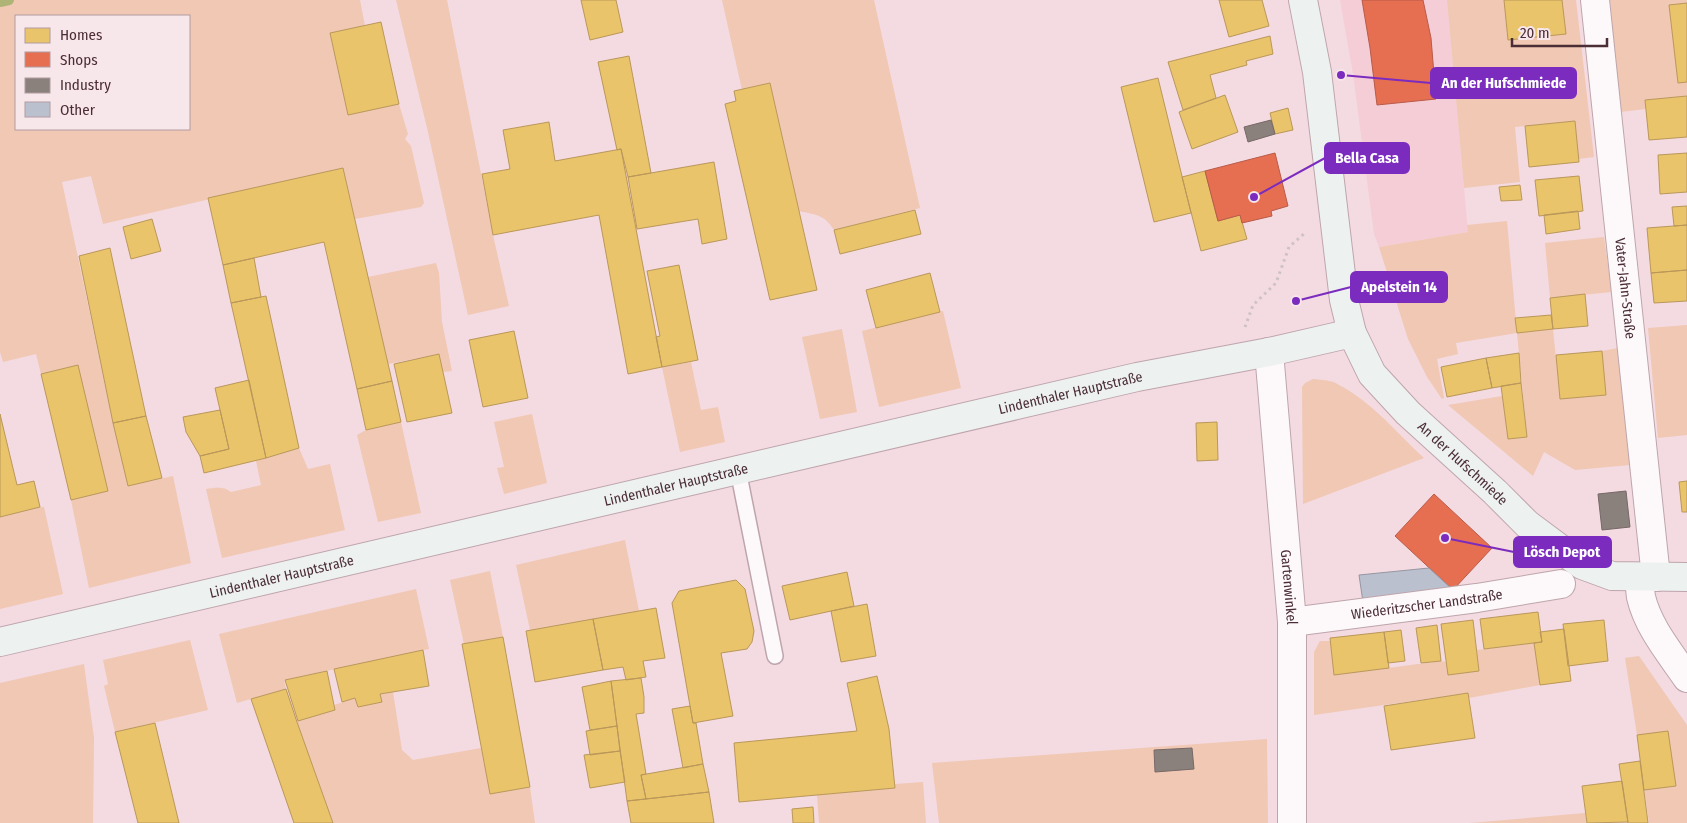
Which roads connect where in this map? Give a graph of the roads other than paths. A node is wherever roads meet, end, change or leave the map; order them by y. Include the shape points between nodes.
1 (1303, 0) edge
2 (1595, 0) edge
3 (1352, 333) junction
4 (1269, 352) junction
5 (738, 470) junction
6 (1648, 577) junction
7 (1687, 577) edge
8 (1561, 584) dead end
9 (1292, 622) junction
10 (0, 642) edge
11 (775, 656) dead end
12 (1687, 678) edge
13 (1292, 823) edge

1 - 3 street, An der Hufschmiede via 1317,72 1344,300
2 - 6 street, Vater-Jahn-Straße
3 - 4 street, Lindenthaler Hauptstraße
3 - 6 street, An der Hufschmiede via 1372,374 1408,413 1528,524 1582,565 1612,576
4 - 5 street, Lindenthaler Hauptstraße via 1137,377
4 - 9 street, Gartenwinkel
5 - 10 street, Lindenthaler Hauptstraße
5 - 11 lane
6 - 7 street
6 - 12 street via 1641,596 1646,612
8 - 9 street, Wiederitzscher Landstraße
9 - 13 street, Gartenwinkel

